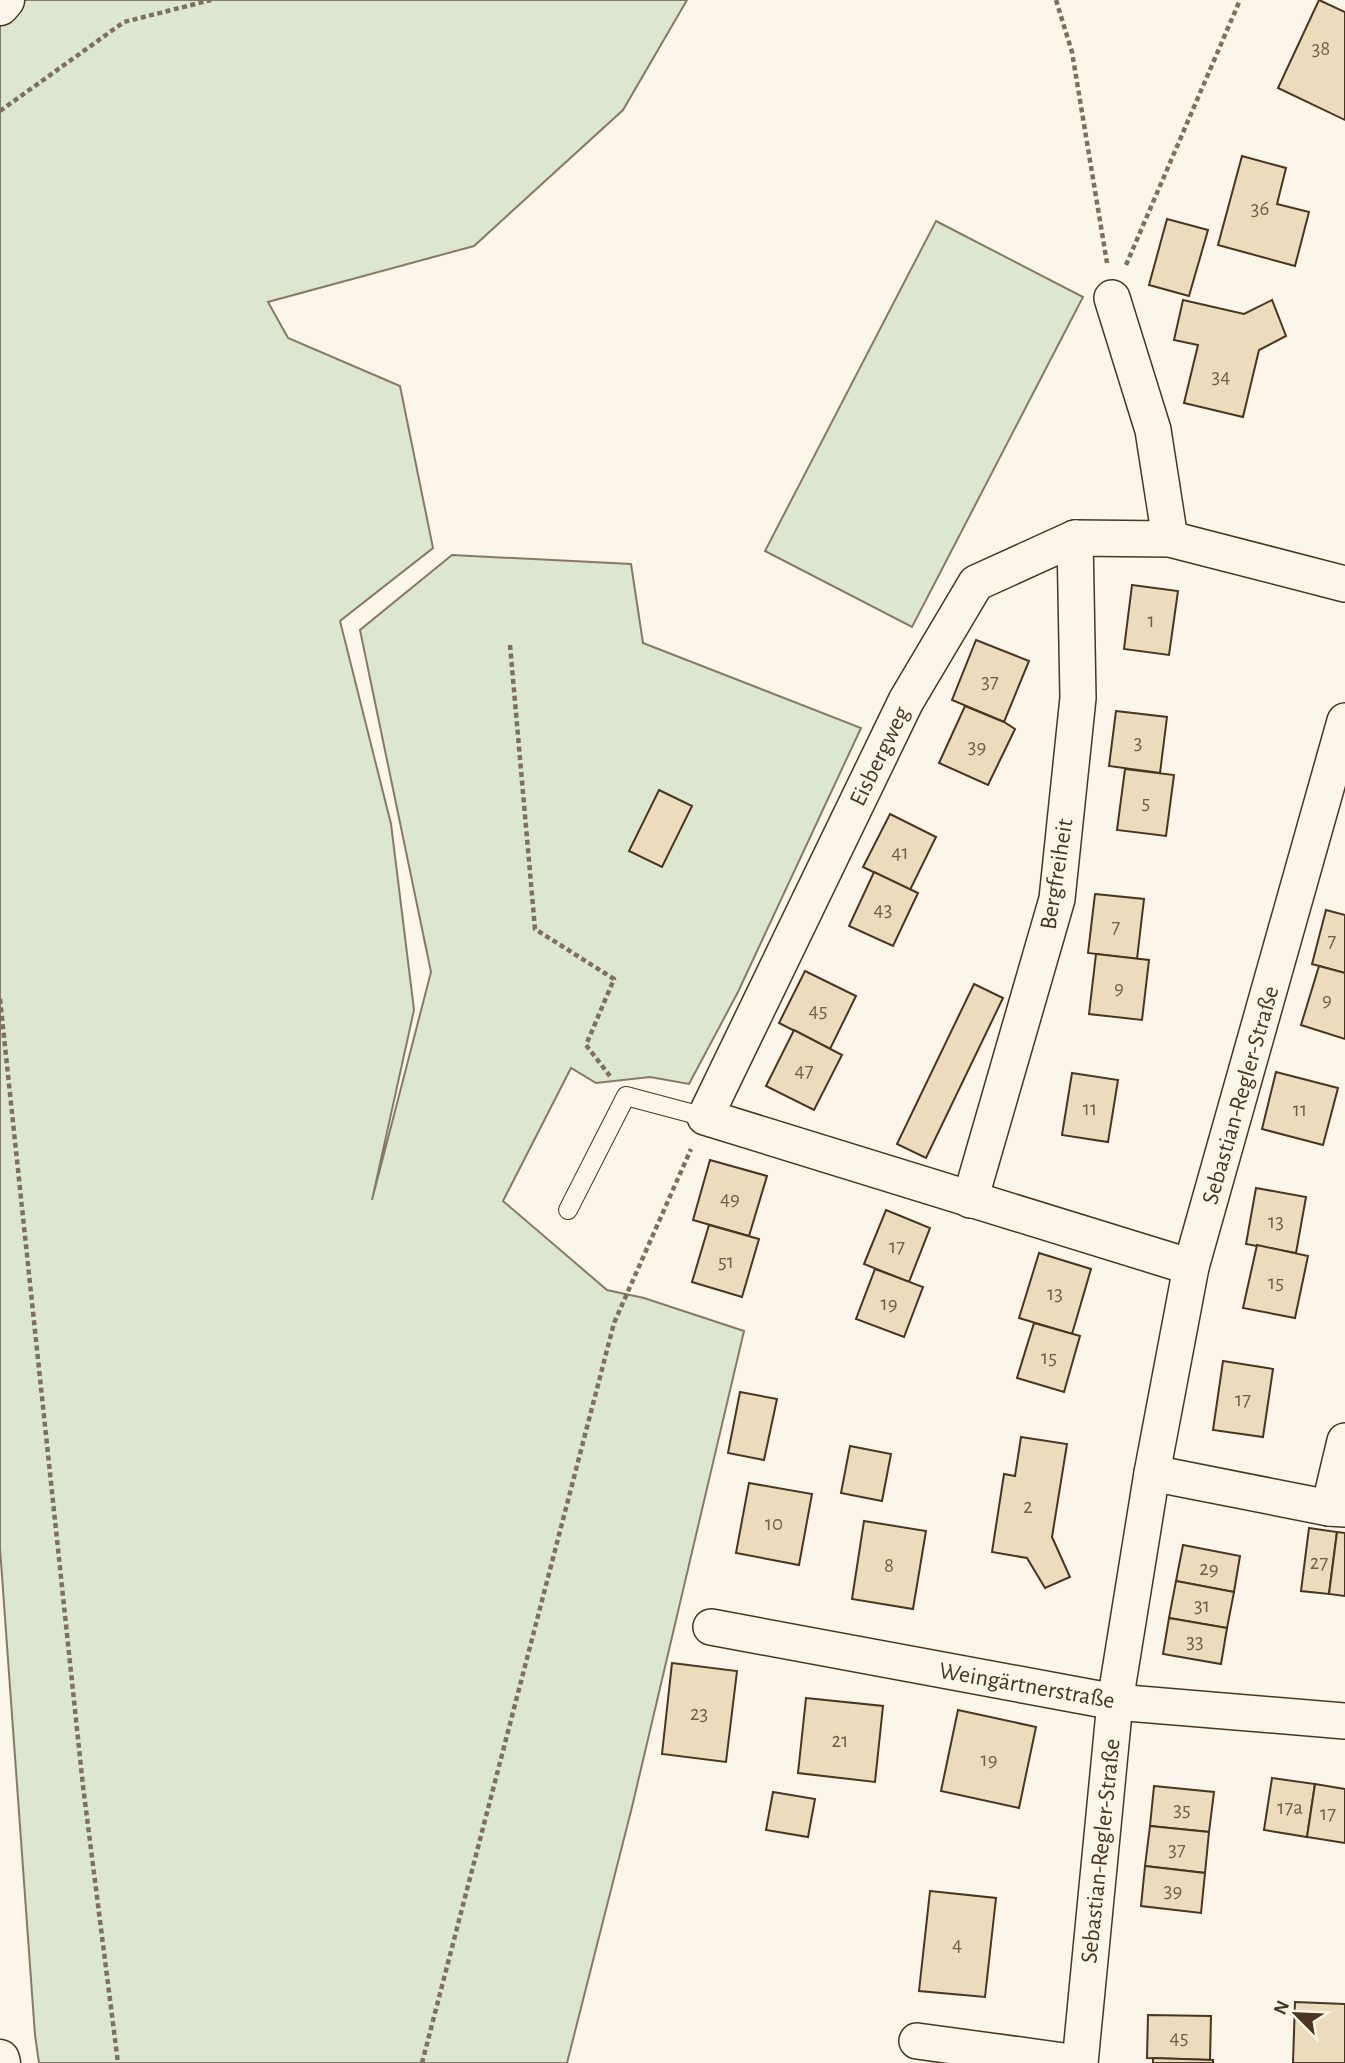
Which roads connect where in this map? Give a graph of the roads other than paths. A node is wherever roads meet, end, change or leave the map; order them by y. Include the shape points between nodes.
1 (5, 0) edge
2 (0, 6) edge
3 (1112, 298) road end
4 (1075, 538) junction
5 (1170, 539) junction
6 (1345, 584) edge
7 (1345, 721) edge
8 (705, 1117) junction
9 (970, 1199) junction
10 (568, 1210) dead end
11 (1191, 1267) junction
12 (1345, 1441) edge
13 (1152, 1473) junction
14 (1337, 1508) edge
15 (711, 1627) dead end
16 (1115, 1702) junction
17 (1345, 1721) edge
18 (917, 2041) dead end
19 (1079, 2063) edge

1 - 2 main road
3 - 5 street via 1153,430
4 - 5 street, Eisbergweg
4 - 8 street, Eisbergweg via 976,583 906,701
4 - 9 street, Bergfreiheit via 1078,698 1057,899
5 - 6 street, Eisbergweg
7 - 11 street, Sebastian-Regler-Straße
8 - 9 street
8 - 10 lane via 626,1096
9 - 11 street
11 - 13 street, Sebastian-Regler-Straße
12 - 14 street
13 - 14 street
13 - 16 street, Sebastian-Regler-Straße
15 - 16 street, Weingärtnerstraße
16 - 17 street, Weingärtnerstraße
16 - 19 street, Sebastian-Regler-Straße
18 - 19 street

